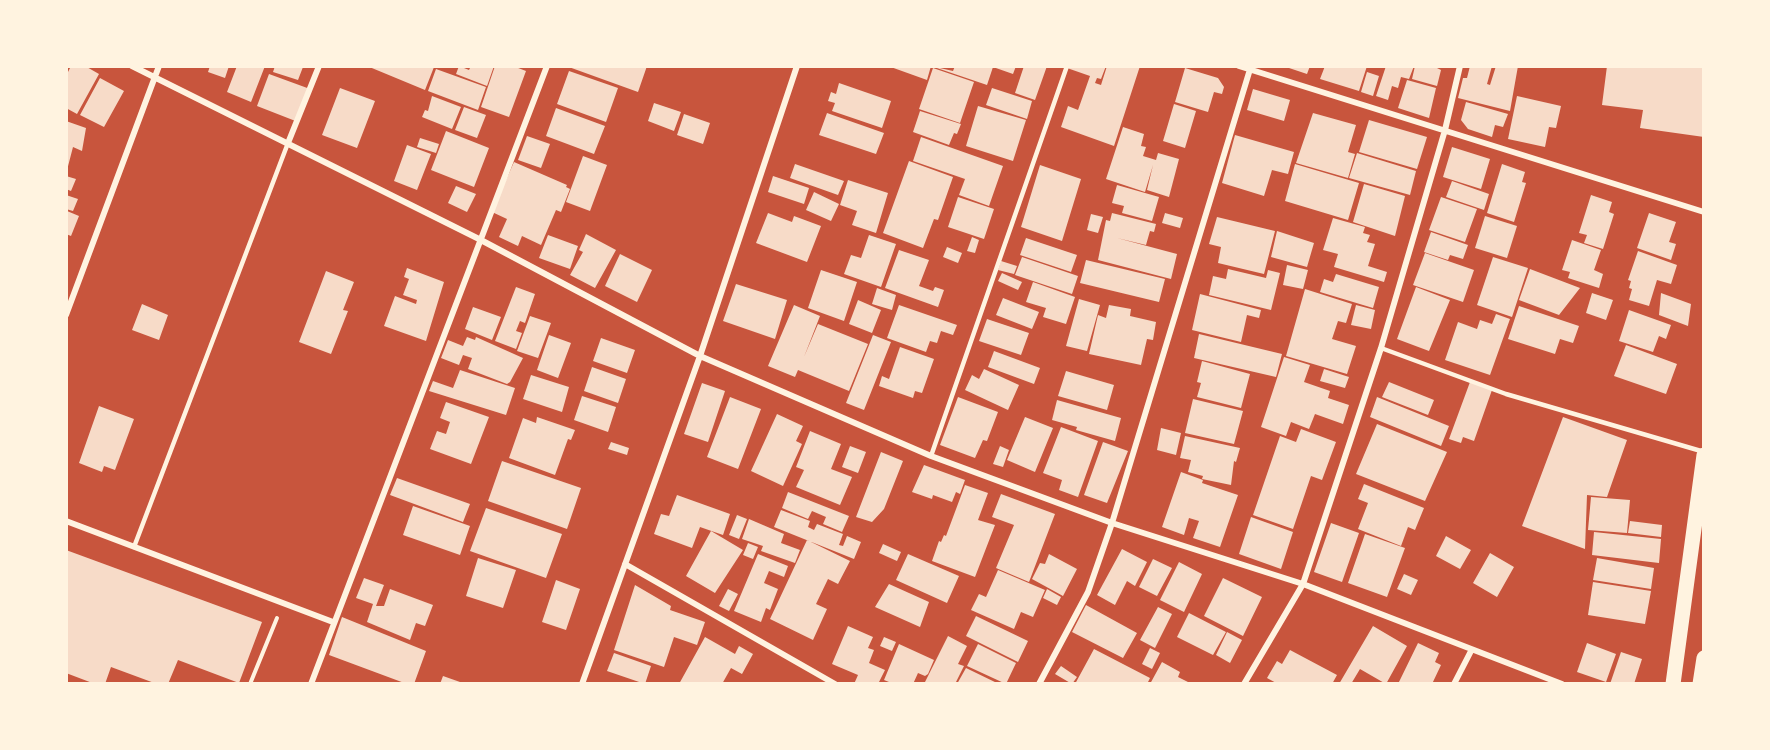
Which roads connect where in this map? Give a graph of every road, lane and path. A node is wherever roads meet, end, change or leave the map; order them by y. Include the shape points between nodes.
1 (132, 66) edge
2 (159, 66) edge
3 (319, 66) edge
4 (547, 66) edge
5 (796, 66) edge
6 (1067, 66) edge
7 (1239, 66) edge
8 (1460, 66) edge
9 (1251, 68) edge
10 (155, 78) junction
11 (1445, 130) junction
12 (288, 143) junction
13 (1704, 212) edge
14 (479, 239) junction
15 (66, 315) edge
16 (1381, 348) junction
17 (700, 356) junction
18 (1704, 454) edge
19 (931, 456) junction
20 (66, 521) edge
21 (1112, 523) junction
22 (134, 547) junction
23 (626, 564) junction
24 (1303, 584) junction
25 (283, 603) junction
26 (333, 622) junction
27 (1471, 651) junction
28 (1704, 658) edge
29 (250, 684) edge
30 (311, 684) edge
31 (582, 684) edge
32 (835, 684) edge
33 (1039, 684) edge
34 (1244, 684) edge
35 (1454, 684) edge
36 (1562, 684) edge
37 (1673, 684) edge
38 (1700, 684) edge

1 - 10 street
2 - 10 street
3 - 12 street
4 - 14 street
5 - 17 street
6 - 19 lane
7 - 9 street
8 - 11 street
9 - 11 street
9 - 21 street
10 - 12 street
10 - 15 street
11 - 13 street
11 - 16 street
12 - 14 street
12 - 22 lane
14 - 17 street
14 - 26 street
16 - 18 lane via 1506,394
16 - 24 street
17 - 19 street
17 - 23 street
18 - 37 main road
19 - 21 street
20 - 22 street
21 - 24 street
21 - 33 street via 1088,592
22 - 25 street
23 - 31 street
23 - 32 street
24 - 27 street
24 - 34 street
25 - 26 street
25 - 29 path
26 - 30 street
27 - 35 street
27 - 36 street
28 - 38 main road

